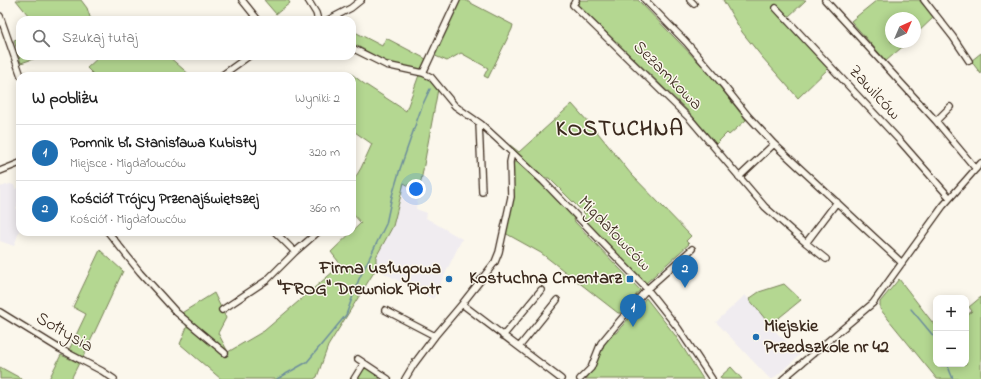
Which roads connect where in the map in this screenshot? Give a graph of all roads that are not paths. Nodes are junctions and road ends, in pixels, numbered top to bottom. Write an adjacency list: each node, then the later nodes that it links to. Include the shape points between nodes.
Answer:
1 (242, 0): 11 (street)
2 (308, 0): 12 (street)
3 (456, 0): 19 (street)
4 (576, 0): 29 (street, Sezamkowa, via 573,5 690,118)
5 (645, 0): 23 (street, Sezamkowa, via 686,42)
6 (825, 0): 21 (street)
7 (924, 0): 16 (street)
8 (357, 1): 13 (street)
9 (776, 8): 31 (street, Zawilców)
10 (0, 16): 17 (street)
11 (255, 16)
12 (317, 16)
13 (337, 16)
14 (356, 50): 19 (street, Migdałowców, via 386,65)
15 (243, 60): 18 (street)
16 (969, 61)
17 (20, 72)
18 (227, 72)
19 (423, 73): 22 (street, Migdałowców, via 431,77 458,109)
20 (950, 107): 21 (street)
21 (936, 121): 27 (street)
22 (479, 123): 24 (street, Migdałowców); 30 (street)
23 (774, 144): 29 (street); 32 (street, Sezamkowa)
24 (512, 153): 41 (street, Migdałowców, via 543,181); 44 (street, via 511,197 499,252 495,262)
25 (981, 163): 27 (street)
26 (16, 165): 28 (street)
27 (976, 169): 31 (street)
28 (0, 171)
29 (739, 177): 36 (street, Sezamkowa, via 765,207)
30 (482, 192)
31 (950, 198): 40 (street)
32 (837, 202): 36 (street); 40 (street, Sezamkowa)
33 (111, 236): 51 (street, via 176,312)
34 (279, 236): 38 (street)
35 (313, 236): 38 (street)
36 (806, 243): 39 (street, Sezamkowa)
37 (692, 249): 41 (street)
38 (294, 252): 45 (street, via 267,280)
39 (826, 259)
40 (902, 263): 61 (street, via 873,303)
41 (647, 289): 59 (street, via 601,343 591,368); 60 (street, Migdałowców, via 678,328)
42 (541, 290): 49 (street)
43 (557, 300): 50 (street)
44 (462, 304): 48 (street); 49 (street)
45 (222, 310)
46 (385, 310): 48 (street)
47 (0, 312): 54 (street, Sołtysia)
48 (435, 336): 57 (street)
49 (503, 336): 50 (street)
50 (519, 347): 58 (street)
51 (225, 353)
52 (358, 359): 53 (street)
53 (364, 364): 55 (street); 56 (street)
54 (114, 379)
55 (354, 379)
56 (388, 379)
57 (405, 379)
58 (561, 379)
59 (580, 379)
60 (712, 379)
61 (783, 379)

